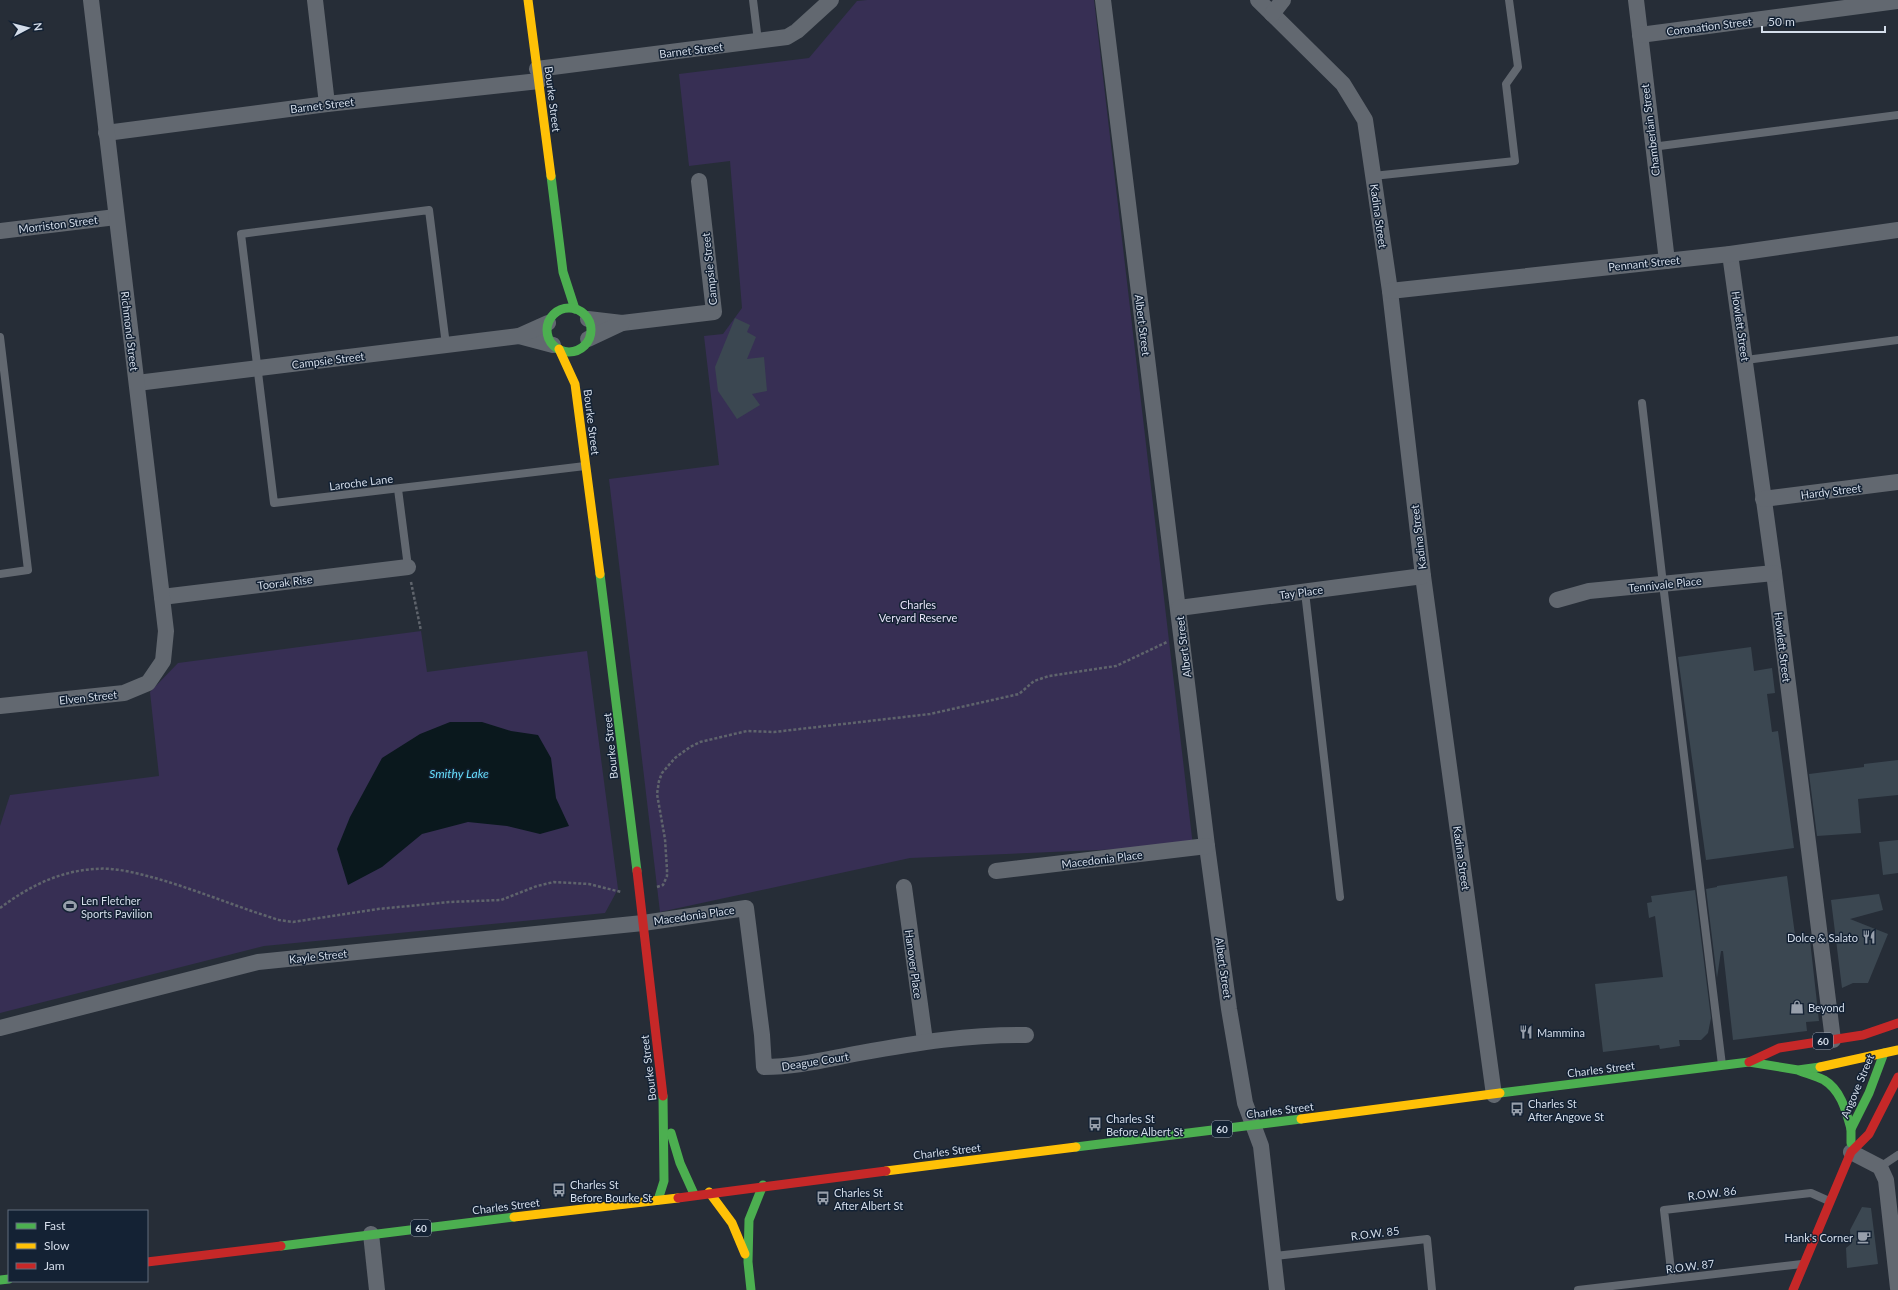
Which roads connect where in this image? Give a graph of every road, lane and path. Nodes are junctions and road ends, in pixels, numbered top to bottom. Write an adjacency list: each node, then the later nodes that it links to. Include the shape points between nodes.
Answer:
1 (91, 0): 18 (street, Richmond Street)
2 (315, 0): 16 (street)
3 (528, 0): 15 (main road, Bourke Street)
4 (753, 0): 14 (lane)
5 (831, 0): 14 (street, Barnet Street, via 787,37)
6 (1103, 0): 57 (street, Albert Street)
7 (1258, 0): 12 (street)
8 (1283, 0): 12 (street)
9 (1509, 0): 20 (lane, via 1518,67 1506,84 1515,161)
10 (1636, 0): 13 (street, Chamberlain Street)
11 (1898, 1): 13 (street, Coronation Street)
12 (1272, 14): 20 (street, Kadina Street, via 1344,84 1365,120)
13 (1640, 35): 19 (street, Chamberlain Street)
14 (758, 41): 15 (street, Barnet Street)
15 (538, 75): 16 (street, Barnet Street); 27 (main road, Bourke Street)
16 (327, 104): 18 (street, Barnet Street)
17 (1898, 115): 19 (lane)
18 (106, 133): 22 (street, Richmond Street)
19 (1652, 146): 26 (street, Chamberlain Street)
20 (1374, 176): 28 (street, Kadina Street)
21 (699, 181): 31 (street, Campsie Street, via 714,312)
22 (116, 217): 24 (street, Morriston Street); 42 (street, Richmond Street)
23 (1898, 230): 25 (street, Pennant Street)
24 (0, 231)
25 (1730, 254): 26 (street, Pennant Street); 39 (street, Howlett Street)
26 (1667, 261): 28 (street, Pennant Street)
27 (563, 272): 29 (main road, Bourke Street); 30 (main road, Bourke Street, via 560,296)
28 (1390, 291): 52 (street, Kadina Street)
29 (582, 314): 30 (main road, via 563,309); 31 (street, Campsie Street); 35 (main road, via 590,325)
30 (550, 319): 32 (street, Campsie Street); 37 (main road, via 547,334)
31 (622, 323): 35 (street, Campsie Street)
32 (519, 336): 36 (street, Campsie Street); 37 (street, Campsie Street)
33 (0, 337): 51 (lane, via 28,570)
34 (1898, 340): 39 (lane)
35 (587, 342): 37 (main road, via 572,352); 38 (main road)
36 (446, 345): 40 (street, Campsie Street); 40 (lane, via 429,210 240,234)
37 (556, 347): 43 (main road, Bourke Street)
38 (582, 357)
39 (1746, 360): 48 (street, Howlett Street)
40 (258, 368): 42 (street, Campsie Street); 47 (lane, Laroche Lane, via 274,503)
41 (578, 370): 43 (main road, Bourke Street)
42 (137, 383): 55 (street, Richmond Street)
43 (575, 384): 45 (main road, Bourke Street)
44 (1642, 403): 53 (lane)
45 (586, 466): 47 (lane, Laroche Lane); 65 (main road, Bourke Street)
46 (1898, 482): 48 (street, Hardy Street)
47 (398, 488): 49 (lane)
48 (1763, 499): 50 (street, Howlett Street)
49 (408, 567): 55 (street, Toorak Rise); 58 (path)
50 (1774, 573): 53 (street, Tennivale Place); 73 (street, Howlett Street)
51 (0, 574)
52 (1423, 576): 54 (street, Tay Place); 81 (street, Kadina Street)
53 (1662, 584): 56 (street, Tennivale Place, via 1589,592); 78 (lane)
54 (1305, 592): 57 (street, Tay Place); 66 (lane)
55 (162, 597): 60 (street, Richmond Street, via 166,631)
56 (1557, 600)
57 (1179, 608): 59 (street, Albert Street)
58 (421, 631)
59 (1182, 636): 62 (street, Albert Street); 65 (path, via 1116,666 1049,676 1034,681 1019,694 930,714 774,732 747,731 700,742 675,758 662,774 657,794 665,839 667,876 663,885 659,887)
60 (163, 661): 61 (street, Elven Street, via 148,683 124,693)
61 (0, 706)
62 (1207, 846): 63 (street, Macedonia Place); 83 (street, Albert Street, via 1232,1025 1245,1104)
63 (996, 871)
64 (904, 887): 74 (street, Hanover Place)
65 (638, 890): 67 (path, via 620,892 588,884 554,882 500,900 378,909 293,922 279,920 191,889 135,873 95,868 53,878 34,886); 69 (main road, Bourke Street)
66 (1340, 897)
67 (0, 908)
68 (746, 908): 69 (street, Macedonia Place); 74 (street, Deague Court, via 764,1067 802,1065)
69 (643, 923): 71 (street, Kayle Street, via 258,962); 82 (main road, Bourke Street)
70 (1898, 1023): 73 (main road, Charles Street / 60, via 1863,1035)
71 (0, 1028)
72 (1026, 1035): 74 (street, Deague Court, via 988,1035)
73 (1833, 1040): 77 (main road, Charles Street / 60, via 1779,1048)
74 (925, 1041)
75 (1898, 1050): 76 (main road, Charles Street / 60)
76 (1884, 1053): 79 (main road, Charles Street / 60, via 1832,1066); 84 (main road, Angove Street, via 1869,1093)
77 (1749, 1062): 78 (main road, Charles Street / 60); 79 (main road, Charles Street / 60)
78 (1722, 1066): 81 (main road, Charles Street / 60)
79 (1798, 1070): 84 (main road, via 1826,1082 1835,1090)
80 (1898, 1077): 85 (main road, Angove Street, via 1869,1134)
81 (1494, 1095): 83 (main road, Charles Street / 60)
82 (664, 1106): 90 (main road, Bourke Street, via 674,1148); 91 (main road, Bourke Street, via 664,1181)
83 (1253, 1126): 88 (main road, Charles Street / 60); 95 (street, Albert Street, via 1261,1146)
84 (1851, 1129): 85 (main road, Angove Street)
85 (1851, 1152): 87 (street); 92 (main road, Angove Street)
86 (1898, 1155): 87 (lane)
87 (1880, 1168): 94 (street, via 1886,1180)
88 (763, 1185): 89 (main road, Charles Street / 60); 97 (main road, via 749,1220)
89 (709, 1192): 90 (main road, Charles Street / 60); 97 (main road, via 732,1223)
90 (694, 1194): 91 (main road, Charles Street / 60)
91 (658, 1200): 93 (main road, Charles Street / 60)
92 (1830, 1201): 98 (main road, Angove Street); 99 (lane, R.O.W. 86, via 1811,1193 1664,1210)
93 (371, 1234): 96 (main road, Charles Street / 60); 101 (street)
94 (1896, 1252): 100 (street)
95 (1275, 1256): 103 (street, Albert Street); 104 (lane, R.O.W. 85, via 1427,1239)
96 (148, 1262)
97 (748, 1262): 102 (main road)
98 (1804, 1263): 99 (lane, R.O.W. 87); 106 (main road, Angove Street)
99 (1672, 1279): 105 (lane, R.O.W. 87)
100 (1898, 1288)
101 (377, 1290)
102 (751, 1290)
103 (1277, 1290)
104 (1432, 1290)
105 (1583, 1290)
106 (1793, 1290)

